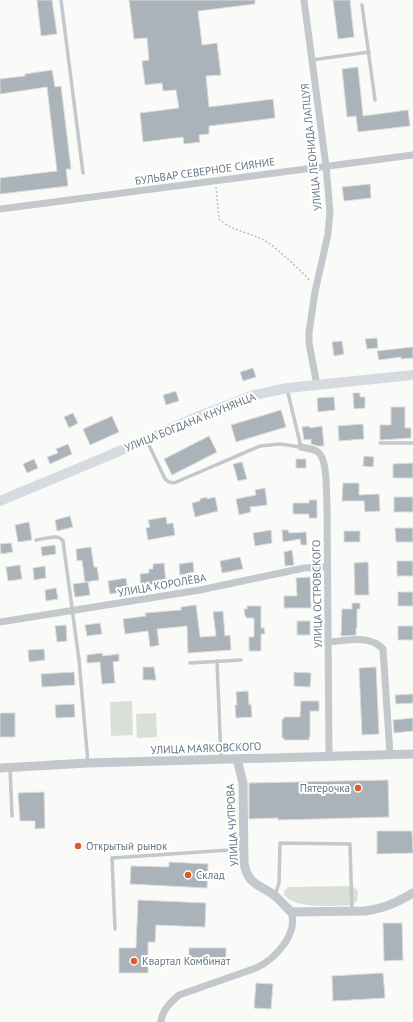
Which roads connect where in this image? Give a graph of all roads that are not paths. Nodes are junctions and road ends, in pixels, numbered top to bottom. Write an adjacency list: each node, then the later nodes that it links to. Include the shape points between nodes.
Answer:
1 (61, 0): 9 (lane)
2 (304, 0): 5 (street, УЛИЦА ЛЕОНИДА ЛАПЦУЯ)
3 (362, 5): 4 (lane)
4 (369, 52): 5 (lane); 6 (lane)
5 (312, 60): 8 (street, УЛИЦА ЛЕОНИДА ЛАПЦУЯ)
6 (375, 100)
7 (413, 155): 8 (street, БУЛЬВАР СЕВЕРНОЕ СИЯНИЕ)
8 (326, 166): 10 (street, БУЛЬВАР СЕВЕРНОЕ СИЯНИЕ); 12 (street, УЛИЦА ЛЕОНИДА ЛАПЦУЯ, via 330,212 328,234 309,332)
9 (83, 173)
10 (0, 209)
11 (413, 375): 12 (main road, УЛИЦА БОГДАНА КНУНЯНЦА)
12 (317, 385): 13 (main road, УЛИЦА БОГДАНА КНУНЯНЦА)
13 (287, 388): 14 (main road, УЛИЦА БОГДАНА КНУНЯНЦА, via 241,399); 17 (lane)
14 (146, 440): 17 (lane, via 169,482 260,446 280,444); 18 (main road, УЛИЦА БОГДАНА КНУНЯНЦА)
15 (380, 443): 16 (lane)
16 (413, 443)
17 (300, 447): 20 (street, УЛИЦА ОСТРОВСКОГО, via 318,452 325,470)
18 (0, 501)
19 (36, 540): 21 (lane, via 58,536 63,541)
20 (327, 566): 21 (street, УЛИЦА КОРОЛЁВА); 23 (street, УЛИЦА ОСТРОВСКОГО)
21 (73, 610): 22 (street, УЛИЦА КОРОЛЁВА); 32 (lane)
22 (0, 622)
23 (328, 642): 27 (street, via 366,640 379,644 383,649); 29 (street, УЛИЦА ОСТРОВСКОГО)
24 (241, 660): 25 (lane)
25 (217, 661): 26 (lane); 31 (lane)
26 (190, 663)
27 (390, 754): 28 (street, УЛИЦА МАЯКОВСКОГО); 29 (street, УЛИЦА МАЯКОВСКОГО)
28 (413, 754)
29 (329, 756): 30 (street, УЛИЦА МАЯКОВСКОГО)
30 (237, 759): 31 (street, УЛИЦА МАЯКОВСКОГО); 36 (street, УЛИЦА ЧУПРОВА, via 243,783)
31 (221, 760): 32 (street, УЛИЦА МАЯКОВСКОГО)
32 (88, 763): 33 (street, УЛИЦА МАЯКОВСКОГО)
33 (10, 767): 34 (street, УЛИЦА МАЯКОВСКОГО); 35 (lane)
34 (0, 768)
35 (12, 816)
36 (244, 849): 38 (lane); 40 (street, УЛИЦА ЧУПРОВА, via 244,863 248,876)
37 (106, 858): 38 (lane)
38 (112, 858): 43 (lane)
39 (413, 893): 41 (street, via 387,906)
40 (274, 896): 41 (lane, via 279,883 280,843 350,844); 42 (street, УЛИЦА ЧУПРОВА)
41 (352, 911): 42 (street)
42 (291, 912): 44 (street, via 293,918 289,934 276,954 256,968 179,995 171,1001)
43 (115, 929)
44 (161, 1022)

